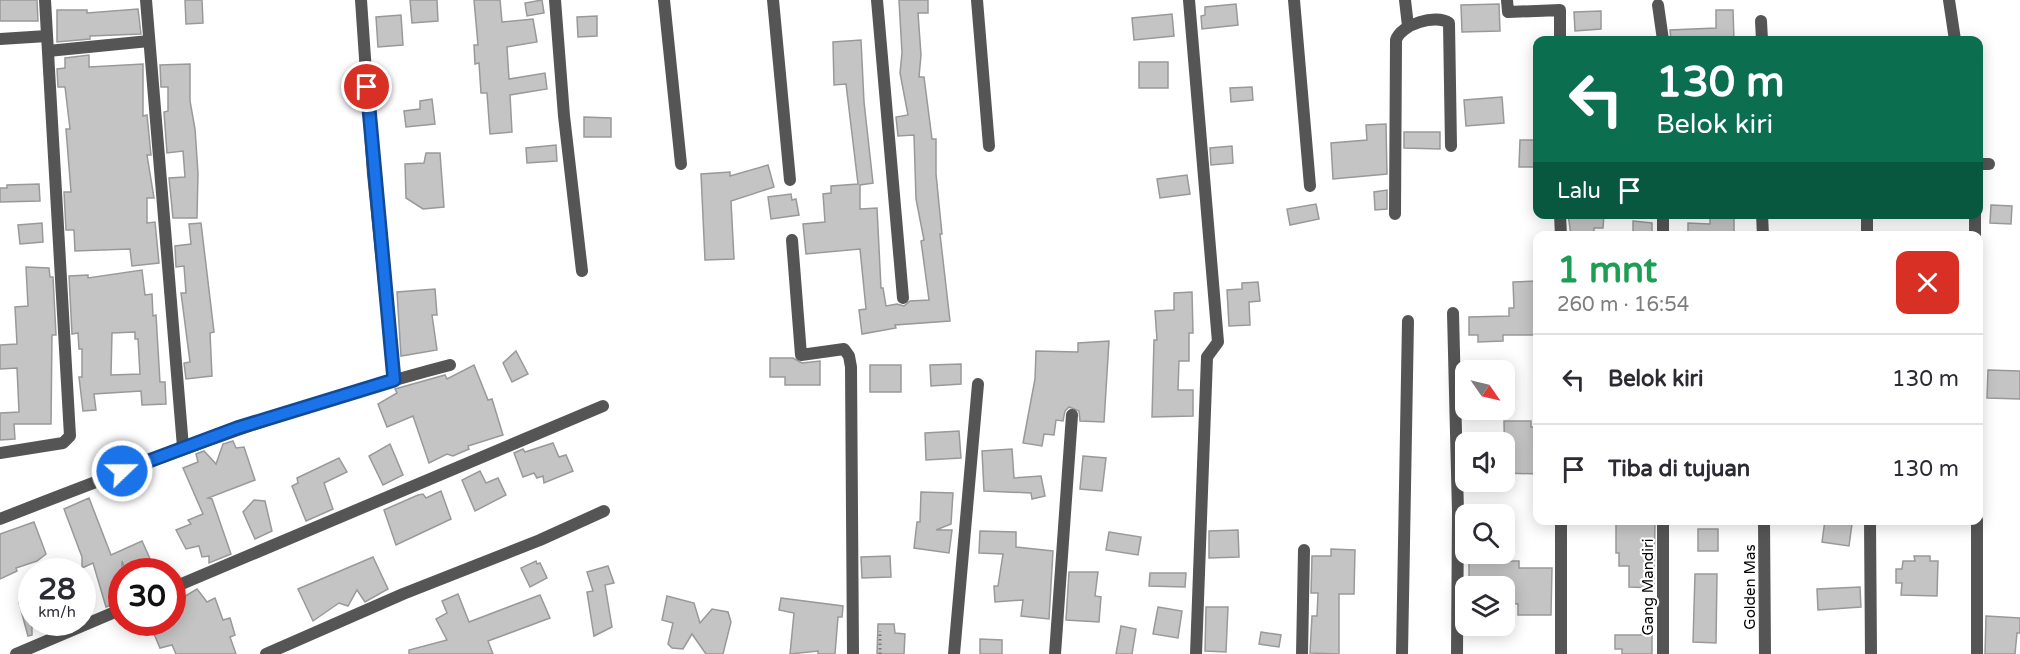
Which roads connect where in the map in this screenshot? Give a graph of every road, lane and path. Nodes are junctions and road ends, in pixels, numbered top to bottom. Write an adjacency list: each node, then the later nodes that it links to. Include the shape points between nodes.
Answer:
1 (45, 0): 17 (street)
2 (146, 0): 23 (street)
3 (361, 0): 37 (street, via 374,185)
4 (555, 0): 32 (street)
5 (664, 0): 27 (street)
6 (772, 0): 28 (street)
7 (877, 0): 33 (street)
8 (977, 0): 25 (street)
9 (1189, 0): 60 (street, via 1218,342 1207,357)
10 (1294, 0): 29 (street)
11 (1405, 0): 16 (street)
12 (1507, 0): 18 (street, via 1508,12 1560,10)
13 (1949, 0): 21 (street)
14 (1658, 5): 19 (street)
15 (1761, 21): 20 (street)
16 (1407, 26): 26 (street, via 1442,20 1449,23); 30 (street, via 1396,40)
17 (47, 36): 22 (street); 24 (street)
18 (1560, 36)
19 (1662, 36)
20 (1761, 36)
21 (1955, 36)
22 (0, 39)
23 (149, 41): 24 (street); 41 (street)
24 (48, 51): 42 (street, via 70,436 63,444)
25 (989, 146)
26 (1451, 146)
27 (681, 164)
28 (790, 180)
29 (1310, 186)
30 (1395, 214)
31 (792, 240): 56 (street, via 801,355 844,349 851,367)
32 (582, 271)
33 (903, 297)
34 (1453, 313): 63 (street)
35 (1407, 321): 62 (street)
36 (450, 365): 37 (street)
37 (394, 380): 41 (street)
38 (978, 384): 58 (street)
39 (603, 406): 51 (street)
40 (1072, 415): 59 (street)
41 (183, 447): 44 (street)
42 (0, 453)
43 (604, 511): 55 (street)
44 (0, 519)
45 (1561, 525): 64 (street)
46 (1663, 525): 65 (street, Gang Mandiri)
47 (1764, 525): 66 (street, Golden Mas)
48 (1870, 525): 67 (street)
49 (1977, 525): 68 (street)
50 (1304, 550): 61 (street)
51 (186, 582)
52 (108, 615): 54 (street)
53 (880, 631): 57 (path)
54 (16, 654)
55 (266, 654)
56 (852, 654)
57 (880, 654)
58 (954, 654)
59 (1055, 654)
60 (1196, 654)
61 (1302, 654)
62 (1402, 654)
63 (1457, 654)
64 (1561, 654)
65 (1663, 654)
66 (1765, 654)
67 (1871, 654)
68 (1977, 654)

